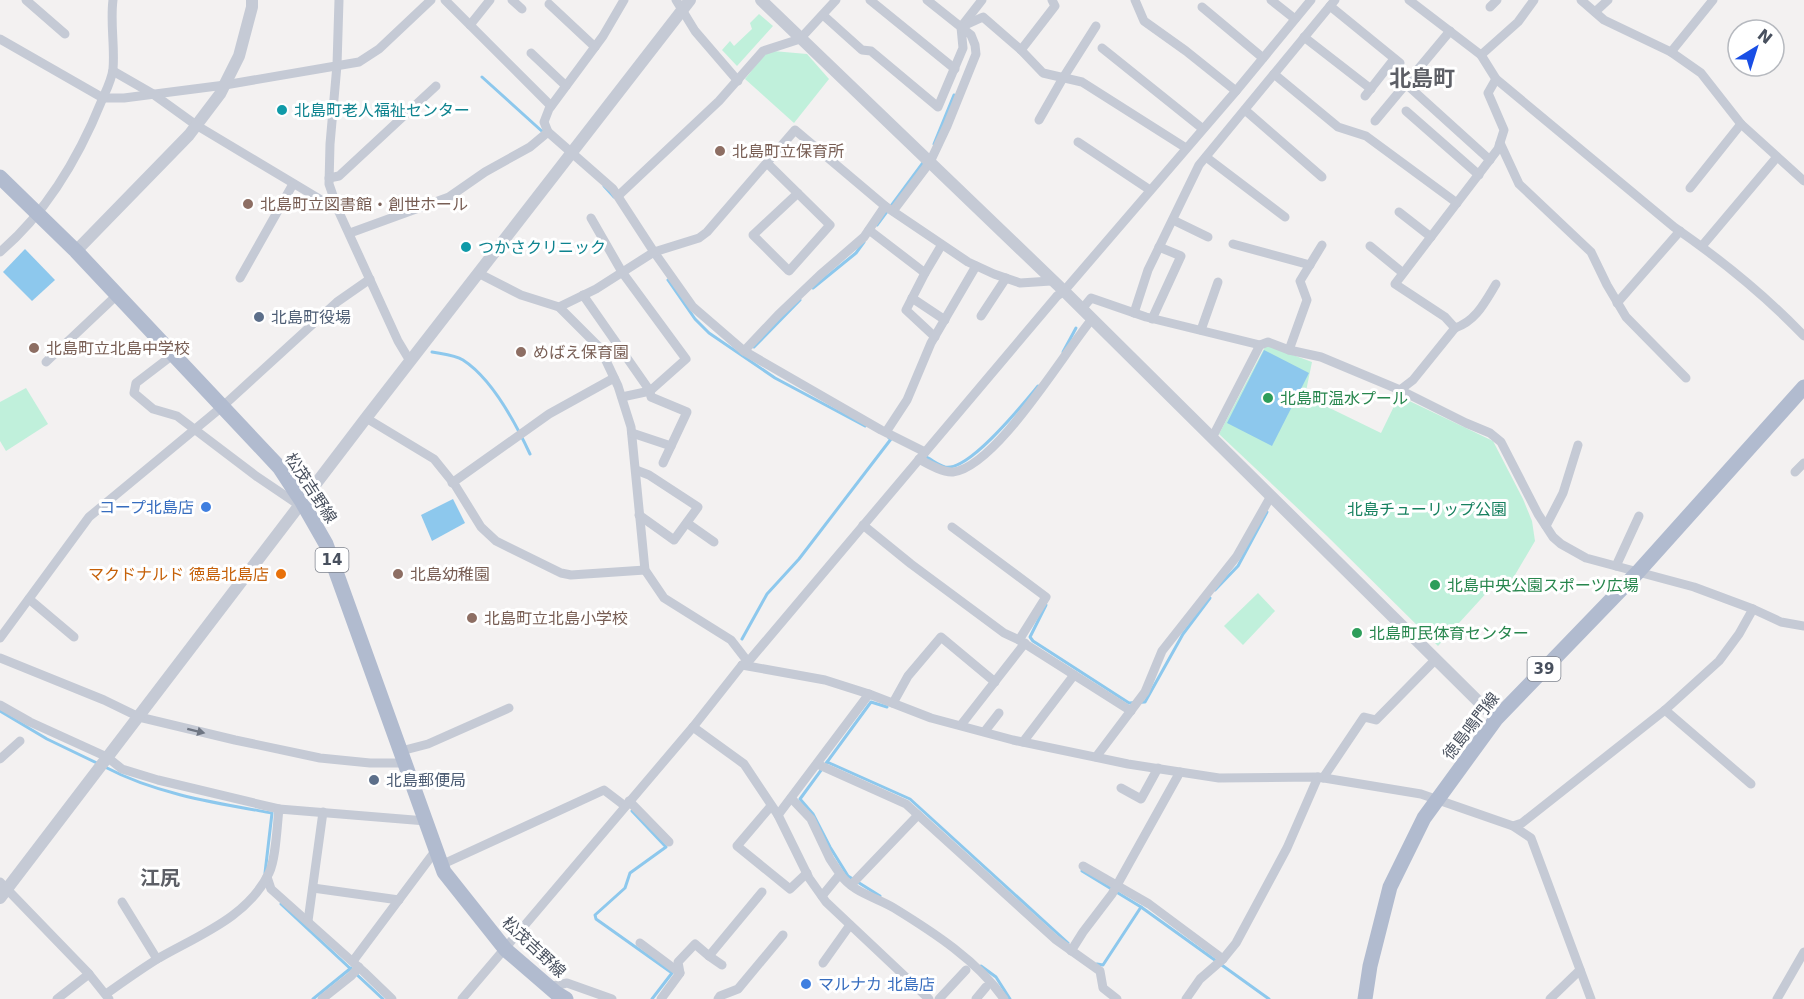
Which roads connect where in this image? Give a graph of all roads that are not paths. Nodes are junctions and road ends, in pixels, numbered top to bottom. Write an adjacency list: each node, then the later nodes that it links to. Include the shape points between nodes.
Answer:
1 (26, 0): 36 (street)
2 (113, 0): 49 (street)
3 (252, 0): 55 (street, via 239,56)
4 (339, 0): 47 (street)
5 (431, 0): 47 (street, via 370,57)
6 (445, 0): 32 (street)
7 (490, 0): 32 (street)
8 (512, 0): 28 (street)
9 (624, 0): 40 (street)
10 (761, 0): 39 (street)
11 (836, 0): 30 (street)
12 (870, 0): 48 (street)
13 (927, 0): 34 (street)
14 (982, 0): 34 (street)
15 (1052, 0): 42 (street, via 1055,6)
16 (1135, 0): 58 (street, via 1144,21)
17 (1271, 0): 31 (street)
18 (1311, 0): 31 (street)
19 (1408, 0): 35 (street)
20 (1534, 0): 45 (street, via 1518,22)
21 (1581, 0): 29 (street)
22 (1608, 0): 29 (street)
23 (1713, 0): 43 (street)
24 (683, 3): 53 (street, via 695,31); 73 (street)
25 (1332, 3): 37 (street); 37 (street, via 1397,61 1368,92)
26 (549, 4): 40 (street)
27 (1202, 7): 46 (street)
28 (522, 9)
29 (1595, 12): 43 (street)
30 (823, 15): 39 (street); 48 (street, via 938,107)
31 (1295, 19): 46 (street)
32 (470, 25): 61 (street)
33 (1096, 26): 51 (street)
34 (962, 27): 42 (street, via 984,17); 48 (street, via 963,48); 77 (street, via 971,35 976,54)
35 (1449, 31): 45 (street); 54 (street)
36 (65, 34)
37 (1304, 37): 50 (street)
38 (0, 39): 60 (street)
39 (800, 39): 53 (street, via 763,51); 77 (street)
40 (595, 47): 57 (street)
41 (1102, 48): 68 (street)
42 (1021, 50): 51 (street, via 1043,73)
43 (1671, 52): 66 (street, via 1701,73)
44 (531, 53): 57 (street)
45 (1481, 55): 52 (street)
46 (1263, 58): 58 (street)
47 (338, 65): 55 (street); 82 (street)
48 (955, 69)
49 (113, 71): 59 (street); 60 (street)
50 (1274, 74): 62 (street); 89 (street, via 1338,127 1366,136)
51 (1063, 78): 64 (street); 72 (street, via 1083,82)
52 (1496, 79): 71 (street, via 1488,93 1504,130); 97 (street)
53 (738, 81): 88 (street)
54 (1406, 84): 65 (street); 76 (street)
55 (225, 85): 59 (street); 67 (street)
56 (436, 86): 82 (street, via 339,176)
57 (566, 86): 61 (street)
58 (1236, 91): 68 (street)
59 (153, 94): 60 (street); 67 (street)
60 (103, 98): 93 (street, via 86,138)
61 (551, 106): 69 (street, via 544,122)
62 (1245, 110): 74 (street); 81 (street)
63 (1406, 111): 79 (street)
64 (1039, 120)
65 (1375, 121)
66 (1742, 124): 75 (street); 85 (street)
67 (196, 125): 84 (street); 108 (street)
68 (1203, 129): 72 (street)
69 (548, 132): 73 (street); 99 (street, via 449,197)
70 (1078, 142): 86 (street)
71 (1500, 143): 76 (street); 127 (street, via 1519,184 1592,252)
72 (1186, 148): 86 (street)
73 (570, 153): 88 (street); 114 (street)
74 (1206, 157): 94 (street); 96 (street)
75 (1777, 157): 83 (street); 106 (street)
76 (1490, 160): 79 (street)
77 (930, 162): 90 (street); 120 (street)
78 (767, 163): 87 (street); 90 (street, via 795,130); 110 (street, via 708,232)
79 (1479, 175): 89 (street)
80 (0, 177): 93 (main road, 松茂吉野線 / 14)
81 (1322, 177)
82 (329, 178): 91 (street)
83 (1804, 181)
84 (293, 184): 91 (street); 117 (street)
85 (1690, 188)
86 (1150, 190): 123 (street)
87 (798, 194): 87 (street, via 830,225 789,271 753,235)
88 (618, 196): 110 (street)
89 (1457, 203): 101 (street)
90 (889, 209): 98 (street); 104 (street)
91 (338, 210): 99 (street)
92 (1399, 212): 101 (street)
93 (37, 214): 108 (main road, 松茂吉野線 / 14); 109 (street)
94 (1285, 217)
95 (591, 218): 113 (street)
96 (1173, 220): 100 (street); 107 (street)
97 (1680, 231): 106 (street); 127 (street)
98 (872, 232): 115 (street); 141 (street)
99 (350, 233): 119 (street)
100 (1208, 237)
101 (1431, 237): 116 (street)
102 (1233, 244): 111 (street)
103 (1322, 245): 111 (street)
104 (941, 246): 112 (street); 115 (street)
105 (1370, 246): 116 (street)
106 (1702, 246): 137 (street)
107 (1159, 247): 130 (street); 133 (street, via 1181,256)
108 (76, 251): 124 (main road, 松茂吉野線 / 14)
109 (0, 252)
110 (654, 252): 113 (street); 141 (street, via 693,307)
111 (1310, 265): 140 (street, via 1300,281 1306,300)
112 (976, 266): 118 (street); 134 (street)
113 (622, 272): 125 (street); 149 (street, via 686,359)
114 (478, 273): 128 (street, via 521,295); 143 (street)
115 (925, 273): 126 (street)
116 (1403, 273): 135 (street, via 1395,284)
117 (240, 278)
118 (1006, 278): 120 (street, via 1020,283); 131 (street)
119 (370, 279): 143 (street); 151 (street, via 337,302)
120 (1051, 280): 123 (street)
121 (1218, 282): 136 (street)
122 (1496, 284): 135 (street, via 1467,324)
123 (1064, 291): 129 (street); 159 (street)
124 (117, 295): 142 (main road, 松茂吉野線 / 14); 144 (street)
125 (583, 295): 128 (street); 149 (street)
126 (912, 298): 134 (street); 138 (street, via 906,310)
127 (1617, 303): 146 (street)
128 (559, 307): 145 (street, via 600,348)
129 (1082, 309): 130 (street, via 1091,298); 132 (street)
130 (1134, 313): 133 (street)
131 (981, 316)
132 (1092, 319): 156 (street); 159 (street, via 1016,421 981,458 964,470 949,473)
133 (1152, 319): 136 (street)
134 (945, 320): 138 (street)
135 (1455, 328): 148 (street, via 1413,380)
136 (1201, 330): 139 (street)
137 (1804, 336)
138 (935, 337): 154 (street, via 907,400)
139 (1260, 345): 140 (street, via 1268,342); 156 (street)
140 (1289, 350): 148 (street, via 1321,357)
141 (744, 351): 154 (street)
142 (174, 354): 151 (main road, 松茂吉野線 / 14); 153 (street, via 136,383 134,393 153,409 177,416)
143 (410, 361): 152 (street)
144 (46, 362)
145 (614, 378): 150 (street); 164 (street, via 549,414)
146 (1686, 378)
147 (1804, 387): 176 (main road, 徳島鳴門線 / 39)
148 (1400, 390): 171 (street, via 1501,442)
149 (650, 391): 150 (street); 158 (street, via 651,397 687,412)
150 (621, 397): 155 (street)
151 (223, 406): 153 (street); 166 (main road, 松茂吉野線 / 14, via 279,467)
152 (366, 418): 164 (street, via 434,459); 166 (street)
153 (195, 430): 166 (street, via 256,477); 177 (street, via 89,517)
154 (886, 432): 159 (street)
155 (632, 433): 158 (street); 162 (street)
156 (1212, 438): 165 (street)
157 (1578, 445): 171 (street, via 1563,493)
158 (671, 446): 160 (street)
159 (922, 455): 170 (street)
160 (663, 463)
161 (1804, 463): 163 (street)
162 (636, 470): 167 (street); 169 (street, via 698,507)
163 (1795, 471)
164 (452, 483): 175 (street, via 481,527 496,541 561,573)
165 (1271, 496): 184 (street); 193 (street, via 1237,556 1161,651 1145,692)
166 (301, 504): 195 (street); 202 (main road, 松茂吉野線 / 14, via 326,544)
167 (639, 515): 169 (street, via 674,540); 175 (street)
168 (1639, 516): 174 (street)
169 (687, 523): 173 (street)
170 (863, 525): 182 (street, via 1004,633); 185 (street)
171 (1546, 526): 174 (street, via 1561,544 1586,558)
172 (952, 527): 182 (street, via 1046,597)
173 (714, 542)
174 (1616, 566): 176 (street)
175 (645, 570): 185 (street, via 664,598 731,640)
176 (1638, 572): 178 (street, via 1695,587); 196 (main road, 徳島鳴門線 / 39)
177 (29, 599): 180 (street); 181 (street)
178 (1753, 609): 179 (street, via 1781,622); 192 (street, via 1719,661)
179 (1804, 626)
180 (74, 637)
181 (0, 638)
182 (1022, 642): 186 (street); 187 (street)
183 (0, 658): 195 (street)
184 (1436, 660): 196 (street); 209 (street, via 1376,720 1364,717)
185 (745, 664): 188 (street, via 825,680); 198 (street)
186 (1074, 675): 193 (street); 201 (street)
187 (995, 682): 189 (street, via 941,637 908,676); 197 (street)
188 (869, 694): 189 (street); 206 (street)
189 (893, 703): 197 (street)
190 (0, 705): 205 (street)
191 (509, 708): 202 (street)
192 (1665, 710): 210 (street); 221 (street, via 1522,823)
193 (1131, 711): 203 (street)
194 (999, 713): 199 (street)
195 (139, 717): 202 (street, one-way to 202, via 320,758 370,763); 205 (street)
196 (1496, 719): 213 (main road, 徳島鳴門線 / 39)
197 (961, 725): 199 (street)
198 (693, 727): 214 (street); 215 (street, via 744,764)
199 (986, 731): 201 (street)
200 (20, 741): 204 (street)
201 (1023, 742): 203 (street)
202 (403, 757): 220 (main road, 松茂吉野線 / 14)
203 (1096, 757): 207 (street)
204 (0, 759)
205 (103, 763): 216 (street); 232 (street)
206 (817, 764): 212 (street); 219 (street, via 906,804)
207 (1158, 768): 208 (street); 211 (street, via 1141,799)
208 (1180, 772): 209 (street, via 1219,778); 230 (street)
209 (1321, 778): 213 (street); 246 (street, via 1271,879)
210 (1751, 784)
211 (1121, 788)
212 (791, 798): 218 (street); 227 (street, via 811,819)
213 (1438, 799): 221 (street); 271 (main road, 徳島鳴門線 / 39, via 1424,818 1390,887)
214 (627, 804): 222 (street); 224 (street, via 604,790); 241 (street)
215 (771, 806): 218 (street); 226 (street, via 737,846 790,888)
216 (279, 809): 217 (street); 228 (street)
217 (323, 812): 220 (street); 231 (street)
218 (778, 815): 226 (street)
219 (918, 815): 229 (street); 242 (street)
220 (426, 821): 223 (main road, 松茂吉野線 / 14)
221 (1513, 826): 251 (street, via 1531,838)
222 (669, 842)
223 (436, 850): 224 (main road, 松茂吉野線 / 14); 235 (street)
224 (441, 865): 241 (main road, 松茂吉野線 / 14)
225 (1083, 866): 230 (street)
226 (807, 873): 234 (street)
227 (840, 874): 229 (street); 234 (street)
228 (267, 877): 237 (street, via 270,889); 245 (street, via 231,918)
229 (851, 885): 268 (street, via 939,939 987,975)
230 (1118, 885): 242 (street); 246 (street)
231 (313, 888): 235 (street); 237 (street)
232 (2, 890): 253 (street)
233 (762, 892): 244 (street)
234 (822, 896): 238 (street)
235 (399, 900): 248 (street)
236 (122, 902): 245 (street)
237 (308, 921): 248 (street)
238 (850, 925): 247 (street); 265 (street)
239 (783, 935): 264 (street, via 738,990)
240 (640, 943): 252 (street)
241 (506, 950): 254 (main road, 松茂吉野線 / 14); 260 (street)
242 (1071, 951): 269 (street, via 1100,971 1103,988)
243 (1804, 952): 274 (street)
244 (709, 956): 249 (street); 252 (street, via 695,944 678,962)
245 (157, 959): 256 (street)
246 (1223, 959): 270 (street, via 1200,979)
247 (823, 963)
248 (356, 964): 258 (street, via 351,976); 259 (street)
249 (722, 965)
250 (966, 970): 266 (street)
251 (1580, 970): 272 (street); 273 (street)
252 (680, 973): 263 (street)
253 (89, 974): 256 (street); 257 (street)
254 (549, 987): 261 (main road, 松茂吉野線 / 14); 262 (street, via 567,983)
255 (986, 987): 267 (street)
256 (108, 997)
257 (57, 999)
258 (322, 999)
259 (392, 999)
260 (462, 999)
261 (566, 999)
262 (612, 999)
263 (661, 999)
264 (718, 999)
265 (929, 999)
266 (939, 999)
267 (976, 999)
268 (1004, 999)
269 (1117, 999)
270 (1186, 999)
271 (1365, 999)
272 (1550, 999)
273 (1591, 999)
274 (1776, 999)

